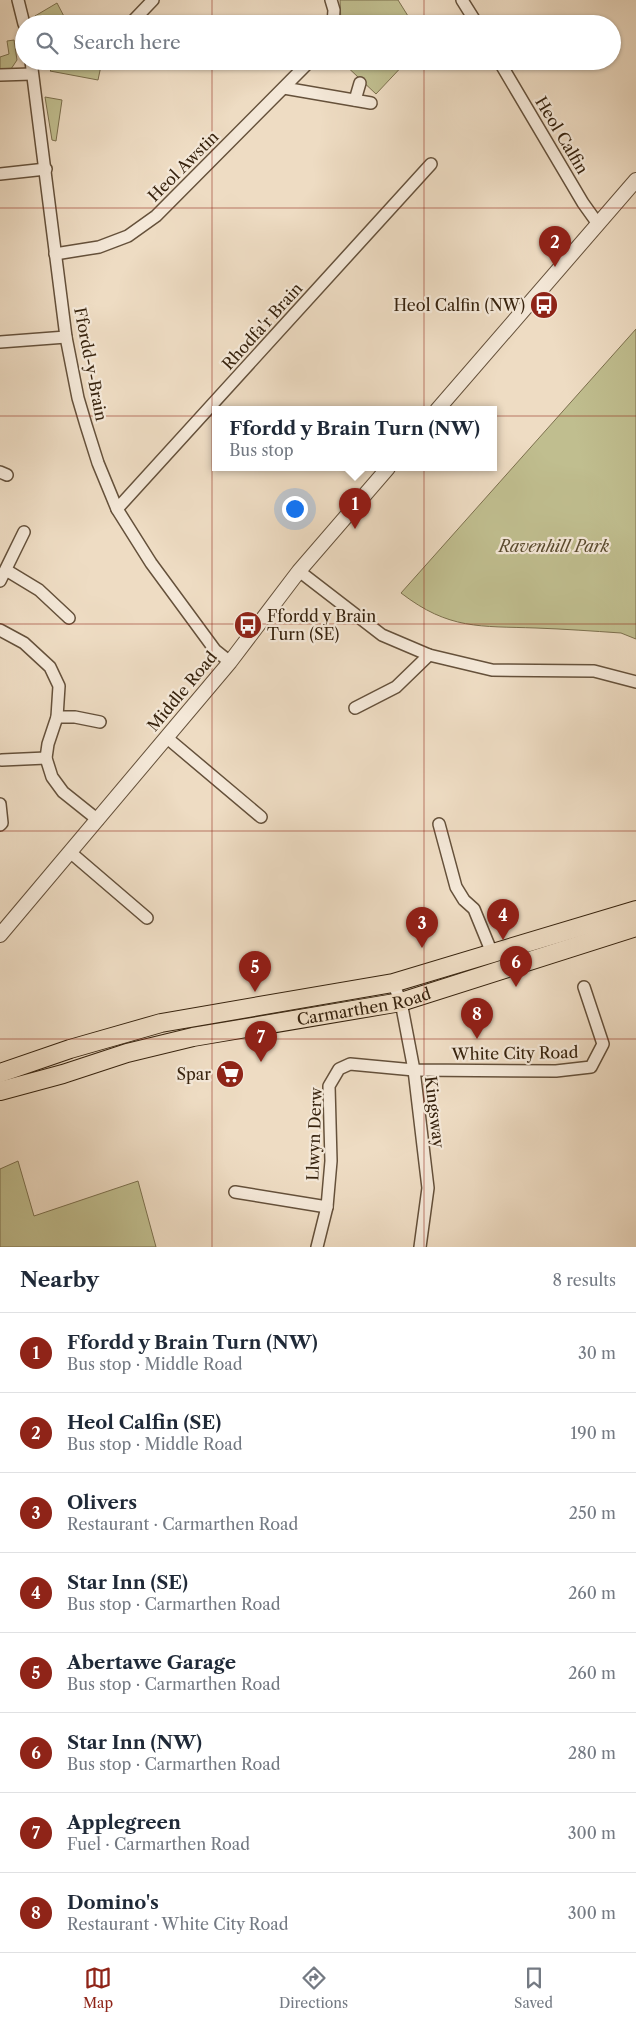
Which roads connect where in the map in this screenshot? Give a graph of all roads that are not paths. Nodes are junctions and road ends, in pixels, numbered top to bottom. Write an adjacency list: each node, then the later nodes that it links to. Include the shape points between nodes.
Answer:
1 (18, 0): 5 (street)
2 (153, 0): 6 (street)
3 (331, 0): 7 (street)
4 (462, 0): 8 (street)
5 (22, 15)
6 (139, 15)
7 (334, 15)
8 (471, 15)
9 (31, 70): 12 (street, Ffordd-y-Brain)
10 (301, 70): 15 (street, Heol Awstin)
11 (504, 70): 22 (street, Heol Calfin)
12 (32, 74): 13 (street); 19 (street, Ffordd-y-Brain)
13 (0, 75)
14 (360, 83): 16 (street)
15 (284, 88): 16 (street); 23 (street, Heol Awstin, via 156,216 128,236 99,247)
16 (355, 100): 17 (street)
17 (371, 103)
18 (431, 164): 28 (street, Rhodfa'r Brain)
19 (46, 169): 20 (street); 23 (street, Ffordd-y-Brain)
20 (0, 174)
21 (636, 180): 22 (street)
22 (598, 224): 26 (street)
23 (55, 254): 24 (street, Ffordd-y-Brain)
24 (66, 337): 25 (street); 28 (street, Ffordd-y-Brain, via 86,425)
25 (0, 342)
26 (440, 406)
27 (385, 471): 31 (street, Middle Road)
28 (117, 508): 36 (street, Ffordd-y-Brain, via 151,563 215,650)
29 (24, 532): 30 (street)
30 (6, 570): 32 (street); 33 (street, via 39,590)
31 (299, 572): 35 (street, via 382,635); 36 (street, Middle Road)
32 (0, 581)
33 (69, 618)
34 (0, 630): 39 (street, via 24,643 50,667 59,686)
35 (429, 655): 37 (street, via 492,670 594,671); 38 (street, via 396,687)
36 (230, 662): 41 (street, Middle Road)
37 (636, 682)
38 (355, 708)
39 (57, 717): 40 (street); 42 (street)
40 (100, 722)
41 (166, 737): 45 (street); 46 (street, Middle Road)
42 (46, 758): 43 (street); 46 (street, via 52,777 63,792)
43 (1, 762)
44 (0, 804): 48 (street)
45 (261, 817)
46 (98, 820): 49 (street, Middle Road)
47 (439, 824): 54 (street, via 456,887 474,910)
48 (0, 825)
49 (70, 852): 51 (street); 53 (street, Middle Road)
50 (636, 910): 54 (main road, Carmarthen Road)
51 (147, 918)
52 (636, 927): 57 (main road, Carmarthen Road)
53 (0, 935)
54 (492, 953): 55 (main road, Carmarthen Road)
55 (393, 983): 57 (street, Kingsway); 59 (main road, Carmarthen Road, via 161,1023)
56 (584, 988): 58 (street, White City Road, via 603,1044 591,1066 556,1071)
57 (401, 1002): 58 (street, Kingsway); 60 (main road, Carmarthen Road, via 193,1037)
58 (414, 1070): 62 (street, Llwyn Derw, via 350,1064 335,1075 329,1086 331,1161); 64 (street, Kingsway, via 428,1188)
59 (0, 1073)
60 (0, 1091)
61 (235, 1192): 62 (street)
62 (327, 1208): 63 (street, Llwyn Derw)
63 (317, 1247)
64 (420, 1247)

